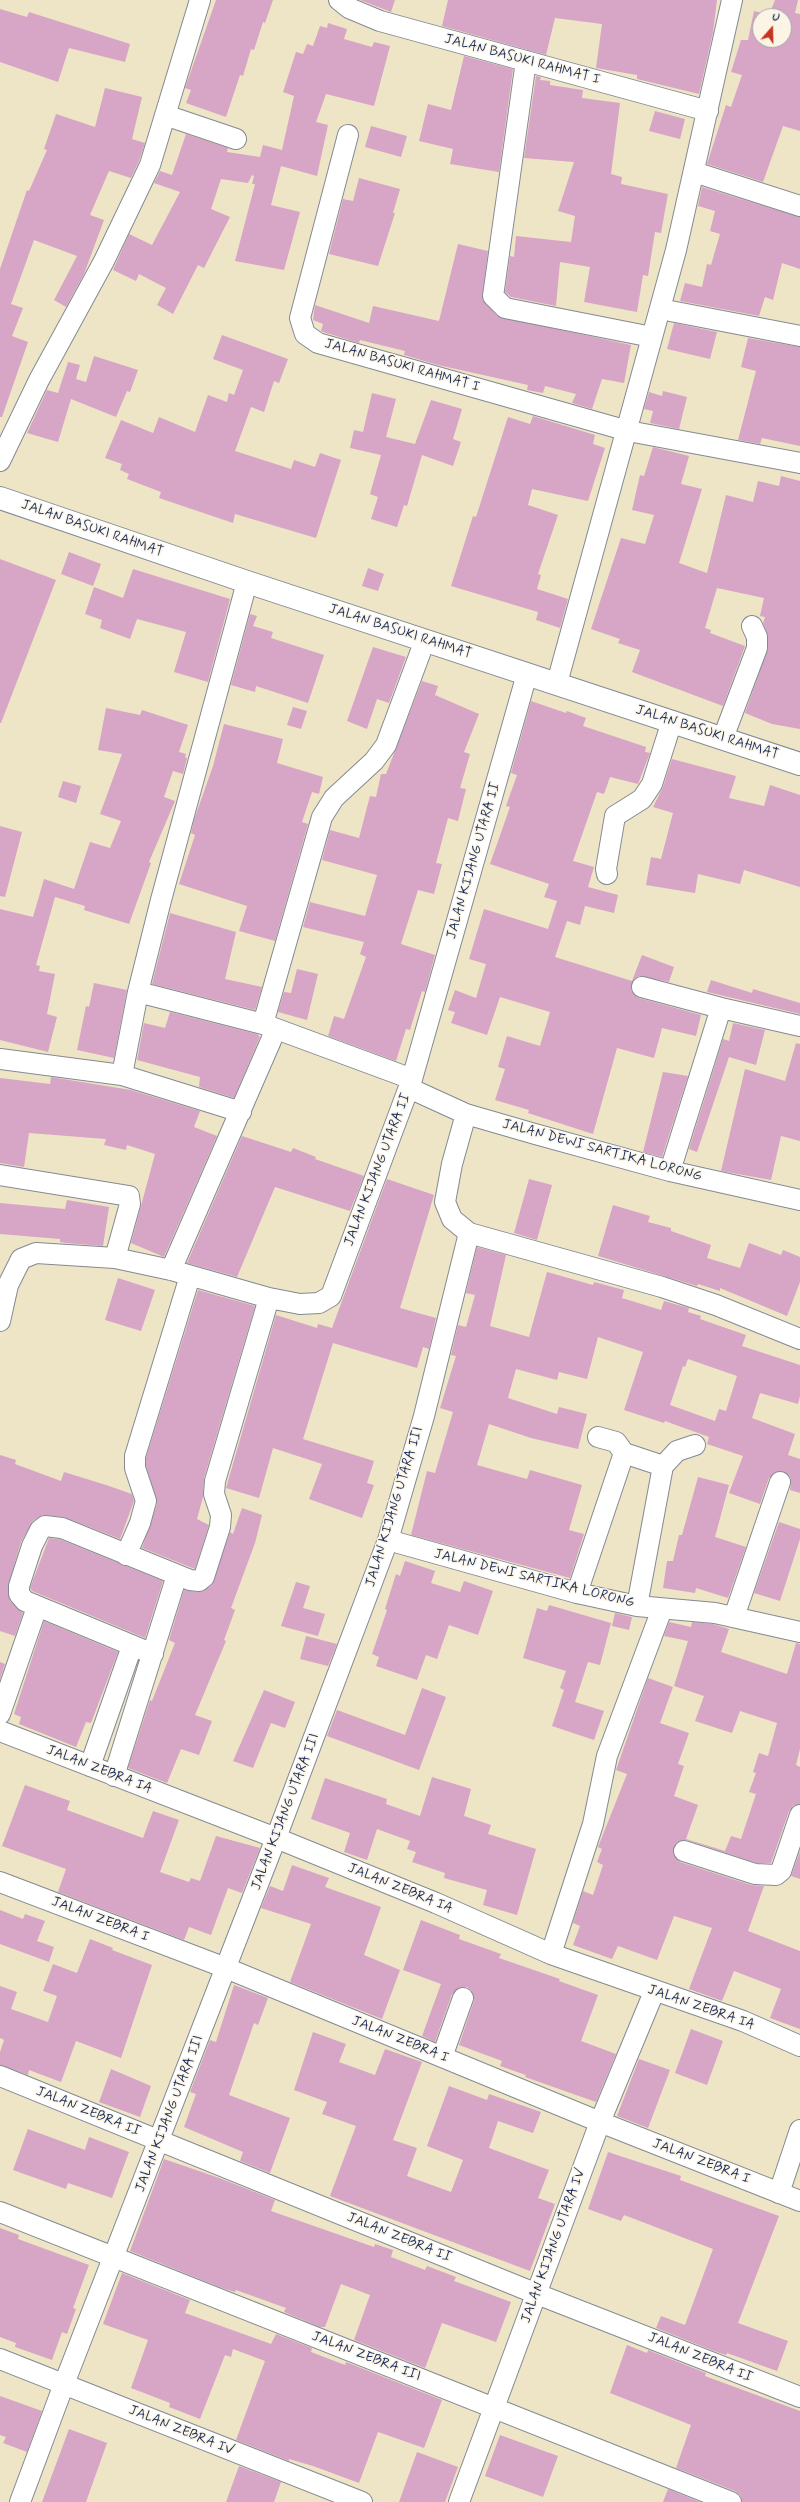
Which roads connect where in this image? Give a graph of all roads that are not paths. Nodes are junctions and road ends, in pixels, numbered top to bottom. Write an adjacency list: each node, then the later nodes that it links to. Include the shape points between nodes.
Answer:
1 (200, 0): 6 (street)
2 (339, 0): 4 (street, JALAN BASUKI RAHMAT I, via 349,8 380,21)
3 (732, 0): 5 (street)
4 (526, 61): 5 (street, JALAN BASUKI RAHMAT I); 13 (street, via 493,296 505,308)
5 (708, 111): 9 (street)
6 (165, 115): 8 (street); 15 (street, via 150,165 132,205)
7 (348, 135): 14 (street, JALAN BASUKI RAHMAT I, via 300,318 305,334 318,343)
8 (236, 139)
9 (694, 172): 10 (street); 11 (street)
10 (800, 206)
11 (660, 309): 12 (street); 13 (street)
12 (800, 336)
13 (652, 337): 14 (street)
14 (628, 431): 16 (street, JALAN BASUKI RAHMAT I); 22 (street)
15 (0, 460)
16 (800, 464)
17 (0, 498): 18 (highway, JALAN BASUKI RAHMAT)
18 (246, 582): 20 (highway, JALAN BASUKI RAHMAT); 28 (street)
19 (752, 626): 24 (street, via 757,637 757,648)
20 (425, 640): 21 (highway, JALAN BASUKI RAHMAT); 31 (street, via 386,745 374,761 334,798 322,817)
21 (527, 674): 22 (highway, JALAN BASUKI RAHMAT); 34 (street, JALAN KIJANG UTARA II)
22 (558, 683): 23 (highway, JALAN BASUKI RAHMAT)
23 (672, 720): 24 (highway, JALAN BASUKI RAHMAT); 26 (street, via 652,784 642,799 615,816)
24 (723, 738): 25 (highway, JALAN BASUKI RAHMAT)
25 (800, 764)
26 (607, 874)
27 (642, 987): 29 (street)
28 (138, 992): 31 (street, JALAN DEWI SARTIKA LORONG); 33 (street)
29 (721, 1008): 30 (street); 37 (street)
30 (800, 1026)
31 (270, 1027): 34 (street, JALAN DEWI SARTIKA LORONG); 35 (street)
32 (0, 1059): 33 (street)
33 (122, 1075): 35 (street)
34 (410, 1084): 36 (street, JALAN DEWI SARTIKA LORONG); 44 (street, JALAN KIJANG UTARA II, via 330,1296 312,1304)
35 (241, 1112): 42 (street, via 206,1186)
36 (466, 1114): 37 (street, JALAN DEWI SARTIKA LORONG); 40 (street, via 452,1164 445,1202 452,1219)
37 (670, 1170): 39 (street, JALAN DEWI SARTIKA LORONG)
38 (0, 1175): 41 (street, via 129,1196 130,1204)
39 (800, 1200)
40 (469, 1233): 46 (street, via 716,1304); 52 (street, JALAN KIJANG UTARA III, via 424,1416)
41 (115, 1258): 42 (street, JALAN KIJANG UTARA II); 45 (street, JALAN KIJANG UTARA II, via 42,1253 21,1259 8,1285)
42 (171, 1270): 43 (street, JALAN KIJANG UTARA II)
43 (190, 1276): 44 (street, JALAN KIJANG UTARA II); 53 (street, via 135,1456 135,1468 146,1501 140,1523)
44 (269, 1298): 54 (street, via 215,1481 214,1494 221,1515 220,1527 204,1577 195,1580)
45 (0, 1320)
46 (800, 1339)
47 (598, 1437): 49 (street, via 616,1442)
48 (695, 1445): 50 (street, via 677,1451)
49 (624, 1453): 50 (street); 55 (street)
50 (663, 1466): 56 (street)
51 (780, 1482): 59 (street)
52 (388, 1540): 55 (street, JALAN DEWI SARTIKA LORONG); 68 (street, JALAN KIJANG UTARA III)
53 (126, 1555): 54 (street); 57 (street, via 62,1528 45,1526 40,1530 32,1546 19,1586 19,1594 25,1601)
54 (177, 1575): 62 (street)
55 (577, 1593): 56 (street, JALAN DEWI SARTIKA LORONG)
56 (637, 1606): 58 (street, JALAN DEWI SARTIKA LORONG)
57 (37, 1607): 61 (street); 63 (street)
58 (662, 1609): 59 (street, JALAN DEWI SARTIKA LORONG); 71 (street, via 608,1756 593,1824)
59 (734, 1617): 60 (street, JALAN DEWI SARTIKA LORONG)
60 (800, 1632)
61 (132, 1646): 62 (street); 65 (street)
62 (153, 1654): 66 (street)
63 (0, 1714)
64 (0, 1731): 65 (street, JALAN ZEBRA IA)
65 (90, 1766): 66 (street, JALAN ZEBRA IA)
66 (114, 1776): 68 (street, JALAN ZEBRA IA)
67 (800, 1815): 69 (street, via 781,1871 776,1875 755,1874)
68 (276, 1838): 71 (street, JALAN ZEBRA IA); 72 (street, JALAN KIJANG UTARA III)
69 (684, 1851)
70 (0, 1882): 72 (street, JALAN ZEBRA I)
71 (551, 1954): 73 (street, JALAN ZEBRA IA)
72 (226, 1968): 76 (street, JALAN ZEBRA I); 80 (street, JALAN KIJANG UTARA III)
73 (654, 1992): 75 (street, JALAN ZEBRA IA, via 743,2021); 78 (street, JALAN KIJANG UTARA IV)
74 (463, 1998): 76 (street)
75 (800, 2046)
76 (442, 2057): 78 (street, JALAN ZEBRA I)
77 (0, 2076): 80 (street, JALAN ZEBRA II)
78 (600, 2122): 81 (street, JALAN ZEBRA I); 85 (street, JALAN KIJANG UTARA IV)
79 (800, 2130): 81 (street)
80 (160, 2141): 84 (street, JALAN KIJANG UTARA III); 85 (street, JALAN ZEBRA II)
81 (779, 2193): 82 (street, JALAN ZEBRA I)
82 (800, 2201)
83 (0, 2212): 84 (street, JALAN ZEBRA III)
84 (114, 2258): 87 (street, JALAN KIJANG UTARA III); 89 (street, JALAN ZEBRA III)
85 (536, 2294): 88 (street, JALAN ZEBRA II); 89 (street, JALAN KIJANG UTARA IV)
86 (0, 2359): 87 (street, JALAN ZEBRA IV)
87 (64, 2384): 90 (street, JALAN KIJANG UTARA III); 91 (street, JALAN ZEBRA IV)
88 (800, 2397)
89 (495, 2408): 92 (street, JALAN KIJANG UTARA IV); 93 (street, JALAN ZEBRA III)
90 (20, 2502)
91 (362, 2502)
92 (459, 2502)
93 (731, 2502)

